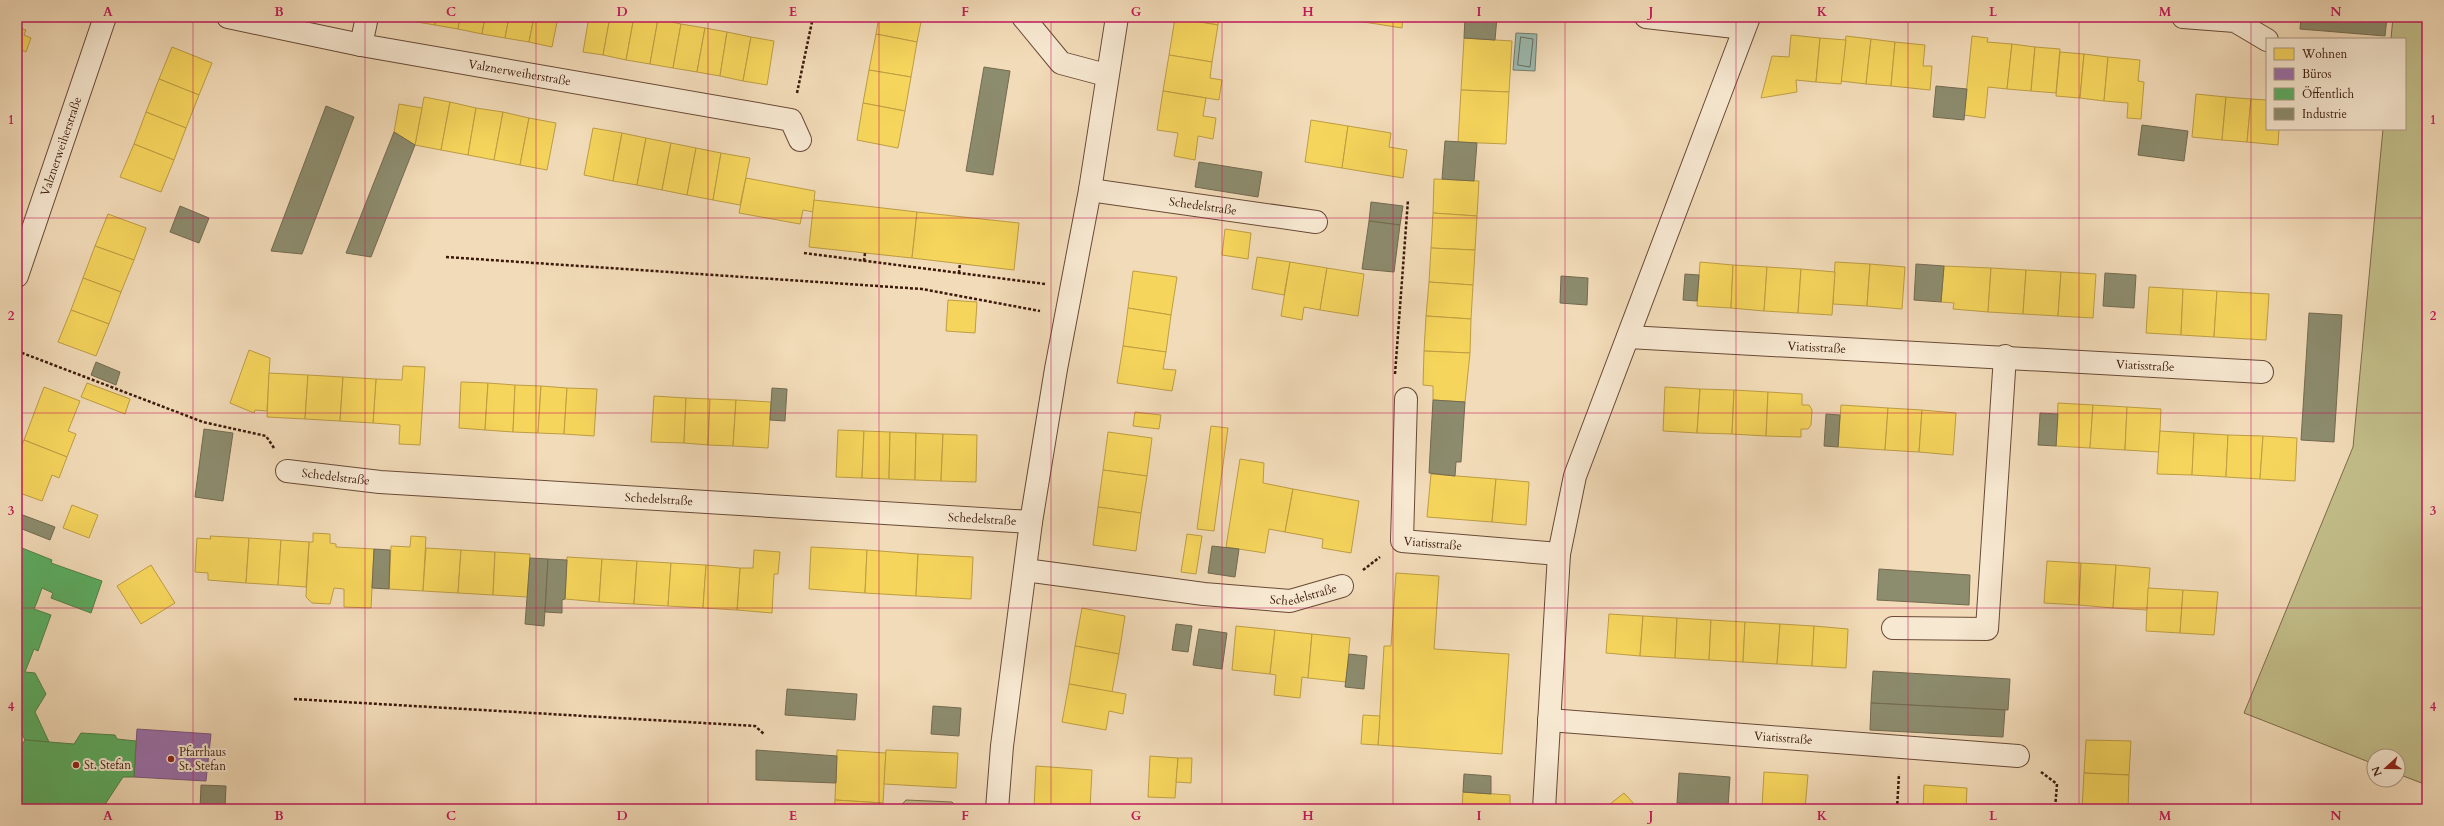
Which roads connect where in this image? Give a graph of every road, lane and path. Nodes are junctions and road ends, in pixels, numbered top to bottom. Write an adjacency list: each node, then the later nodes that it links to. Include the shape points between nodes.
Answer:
1 (105, 17): 24 (street, Valznerweiherstraße)
2 (228, 17): 11 (street, Valznerweiherstraße)
3 (367, 17): 11 (street)
4 (813, 17): 13 (path)
5 (1023, 17): 12 (street, via 1061,63)
6 (1117, 17): 12 (street, Schedelstraße)
7 (1646, 17): 9 (street)
8 (2183, 17): 10 (street, via 2235,20)
9 (1747, 23): 27 (street)
10 (2266, 39)
11 (361, 45): 13 (street, Valznerweiherstraße)
12 (1106, 75): 15 (street, Schedelstraße)
13 (791, 120): 14 (street)
14 (800, 140)
15 (1090, 190): 17 (street, Schedelstraße); 25 (street, Schedelstraße)
16 (1408, 200): 31 (path, via 1395,382)
17 (1316, 222)
18 (804, 253): 21 (path)
19 (865, 253): 21 (path)
20 (446, 257): 26 (path, via 922,290)
21 (864, 261): 23 (path)
22 (960, 263): 23 (path)
23 (959, 273): 25 (path)
24 (17, 276)
25 (1071, 288): 26 (street, Schedelstraße)
26 (1066, 315): 33 (street, Schedelstraße)
27 (1628, 337): 29 (street, Viatisstraße); 35 (street, via 1575,476)
28 (17, 351): 32 (path, via 203,422 266,436)
29 (2005, 356): 30 (street, Viatisstraße); 38 (street, via 1987,630)
30 (2262, 372)
31 (1406, 399): 34 (street, Viatisstraße)
32 (287, 471): 33 (street, Schedelstraße, via 380,482)
33 (1032, 522): 36 (street, Schedelstraße)
34 (1402, 541): 35 (street, Viatisstraße); 37 (path)
35 (1559, 554): 40 (street)
36 (1025, 570): 37 (street, Schedelstraße, via 1204,594 1290,601); 44 (street, Schedelstraße, via 1002,746)
37 (1342, 586)
38 (1893, 628)
39 (294, 700): 41 (path, via 755,726)
40 (1549, 720): 42 (street, Viatisstraße); 45 (street)
41 (764, 734)
42 (1900, 747): 43 (street, Viatisstraße); 46 (path)
43 (2018, 756): 47 (path, via 2057,784)
44 (997, 809)
45 (1544, 809)
46 (1897, 809)
47 (2055, 809)

